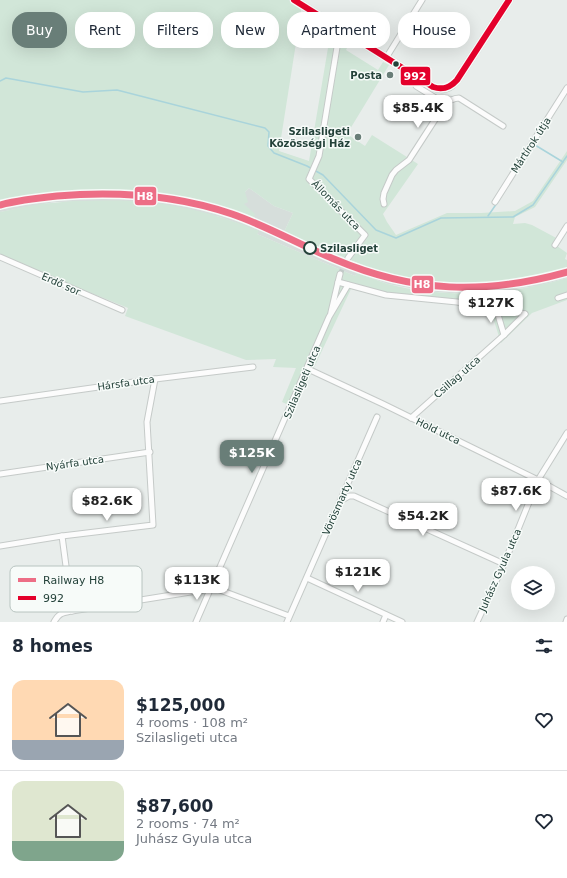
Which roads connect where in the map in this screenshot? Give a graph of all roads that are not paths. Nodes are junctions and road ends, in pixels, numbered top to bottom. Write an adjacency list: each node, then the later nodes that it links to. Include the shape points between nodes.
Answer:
1 (294, 0): 4 (street)
2 (422, 0): 7 (street)
3 (509, 0): 8 (street, via 451,87 433,87)
4 (313, 12)
5 (337, 48): 17 (street, Állomás utca, via 318,156 310,179 365,235)
6 (370, 48): 7 (street)
7 (386, 58): 8 (street)
8 (417, 78): 10 (street, via 416,86)
9 (567, 88): 12 (street, Mártírok útja)
10 (438, 100): 11 (street, via 446,103 455,98 462,99); 13 (street, via 438,115 409,160 396,170 388,181)
11 (503, 126)
12 (495, 202)
13 (384, 204)
14 (567, 226): 15 (street)
15 (556, 245)
16 (0, 257): 24 (street, Erdő sor)
17 (348, 258)
18 (340, 274): 19 (street, Szilasligeti utca)
19 (338, 282): 20 (street); 25 (street, Szilasligeti utca)
20 (348, 285): 23 (street, via 386,295); 25 (street, Szilasligeti utca)
21 (567, 295): 22 (street)
22 (558, 298)
23 (496, 308): 26 (street); 26 (street, Csillag utca, via 525,314)
24 (122, 310)
25 (329, 317): 28 (street, Szilasligeti utca)
26 (504, 336): 32 (street, Csillag utca)
27 (253, 367): 29 (street, Hársfa utca)
28 (308, 369): 32 (street, Hold utca); 44 (street, Szilasligeti utca)
29 (155, 379): 30 (street, Hársfa utca); 34 (street, via 147,422)
30 (0, 401)
31 (377, 416): 38 (street, Vörösmarty utca)
32 (411, 418): 36 (street, Hold utca)
33 (567, 433): 36 (street, Juhász Gyula utca)
34 (150, 452): 35 (street, Nyárfa utca); 39 (street, via 153,525)
35 (0, 474)
36 (538, 480): 37 (street, Hold utca); 41 (street, Juhász Gyula utca)
37 (567, 496)
38 (340, 502): 41 (street, via 345,497 354,496); 43 (street, Vörösmarty utca)
39 (62, 536): 40 (street); 42 (street)
40 (0, 546)
41 (504, 564): 55 (street, Juhász Gyula utca)
42 (66, 566)
43 (307, 578): 47 (street); 48 (street, Vörösmarty utca)
44 (212, 587): 45 (street); 48 (street); 51 (street, Szilasligeti utca)
45 (142, 600)
46 (68, 612): 50 (street, via 57,616)
47 (386, 615): 53 (street); 54 (street)
48 (289, 616): 52 (street, Vörösmarty utca)
49 (567, 619): 56 (street)
50 (54, 622)
51 (196, 622)
52 (287, 622)
53 (383, 622)
54 (402, 622)
55 (477, 622)
56 (566, 622)

